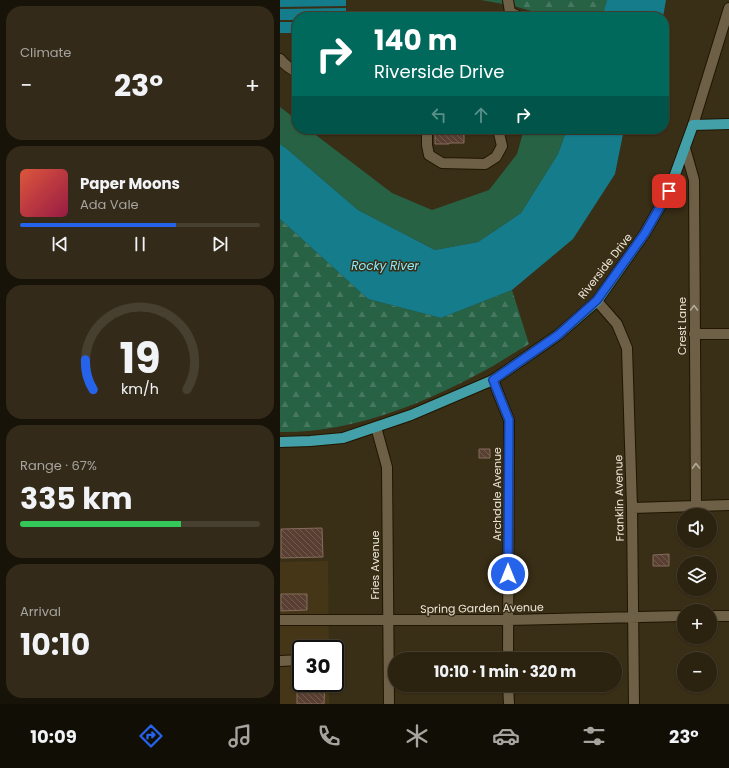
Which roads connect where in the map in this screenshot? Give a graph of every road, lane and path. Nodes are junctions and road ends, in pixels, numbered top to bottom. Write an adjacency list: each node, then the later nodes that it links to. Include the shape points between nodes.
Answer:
1 (508, 0): 3 (street)
2 (729, 8): 7 (street, Riverside Drive)
3 (510, 12)
4 (280, 59): 5 (street)
5 (292, 69)
6 (729, 124): 7 (main road)
7 (693, 125): 10 (main road, Riverside Drive)
8 (427, 134): 9 (street, via 429,155 442,163 485,164 496,157 502,146)
9 (499, 134)
10 (685, 148): 11 (main road, Riverside Drive, via 669,191 645,233); 12 (street, Crest Lane, one-way to 10, via 694,180)
11 (597, 300): 14 (main road, Riverside Drive, via 558,335); 19 (street, Franklin Avenue, via 617,324 627,348)
12 (694, 334): 13 (street); 17 (street, Crest Lane, one-way to 12)
13 (729, 334)
14 (493, 380): 15 (main road, Riverside Drive); 26 (street, Archdale Avenue, via 509,420)
15 (376, 427): 16 (main road, Riverside Drive, via 343,438); 25 (street, Fries Avenue, via 387,467)
16 (280, 442)
17 (696, 505): 18 (street); 19 (street)
18 (729, 505)
19 (632, 508): 23 (street, Franklin Avenue)
20 (677, 616): 23 (street, Spring Garden Avenue)
21 (717, 616): 22 (street)
22 (729, 616)
23 (633, 617): 26 (street, Spring Garden Avenue); 33 (street, Franklin Avenue)
24 (280, 620): 25 (street, Spring Garden Avenue)
25 (387, 620): 26 (street, Spring Garden Avenue); 31 (street, Fries Avenue)
26 (508, 620): 27 (street, Archdale Avenue)
27 (508, 652)
28 (292, 660): 29 (street)
29 (280, 661)
30 (508, 692): 32 (street)
31 (389, 704)
32 (508, 704)
33 (634, 704)

